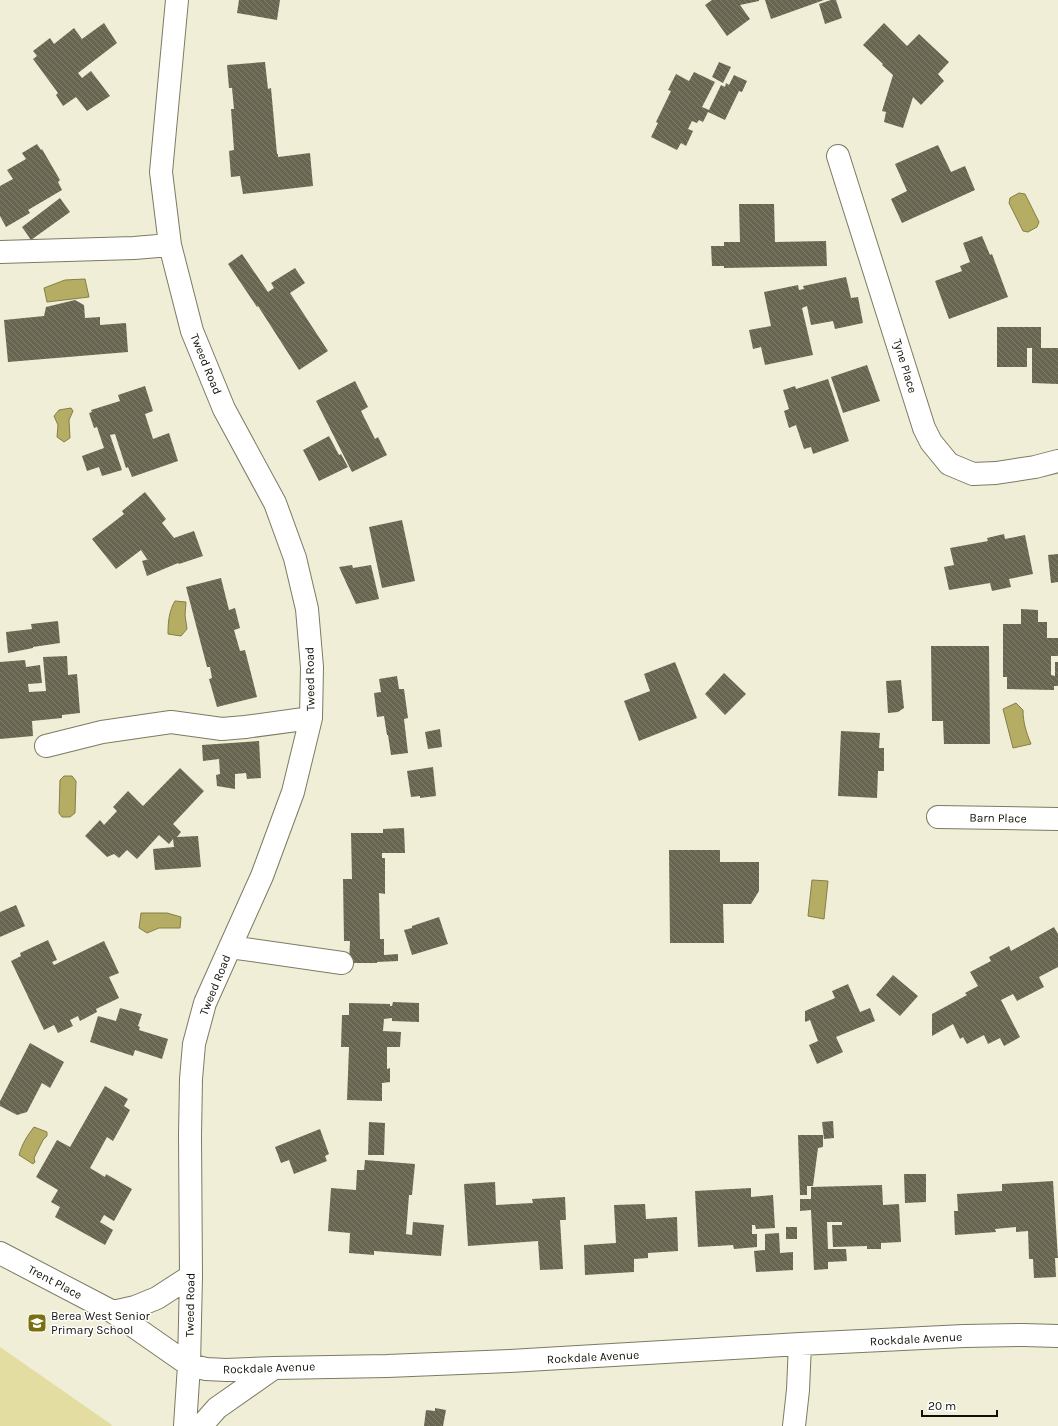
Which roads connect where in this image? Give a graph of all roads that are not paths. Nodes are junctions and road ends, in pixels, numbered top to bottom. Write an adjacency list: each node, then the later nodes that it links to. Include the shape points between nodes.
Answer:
1 (177, 0): 3 (street, Tweed Road, via 161,172)
2 (838, 156): 5 (street, Tyne Place, via 924,428 931,442 949,464 973,474 996,473)
3 (170, 245): 4 (street); 6 (street, Tweed Road, via 192,330 224,409 275,503 295,558 307,609 312,667)
4 (0, 252)
5 (1058, 461)
6 (311, 718): 7 (street, via 222,729 171,722 102,732); 10 (street, Tweed Road, via 293,792 262,876)
7 (46, 746)
8 (938, 817): 9 (street, Barn Place)
9 (1058, 819)
10 (230, 947): 11 (street); 13 (street, Tweed Road, via 205,1003 194,1044 190,1135)
11 (342, 963)
12 (0, 1253): 14 (street, Trent Place)
13 (191, 1276): 14 (street, via 158,1298); 17 (street, Tweed Road)
14 (113, 1312): 17 (street, Trent Place)
15 (1058, 1336): 16 (street, Rockdale Avenue, via 964,1336)
16 (800, 1344): 18 (street, Rockdale Avenue, via 503,1361); 21 (street)
17 (189, 1365): 18 (street, Rockdale Avenue, via 226,1370); 19 (street)
18 (275, 1368): 20 (street, via 218,1408)
19 (186, 1426)
20 (201, 1426)
21 (794, 1426)

